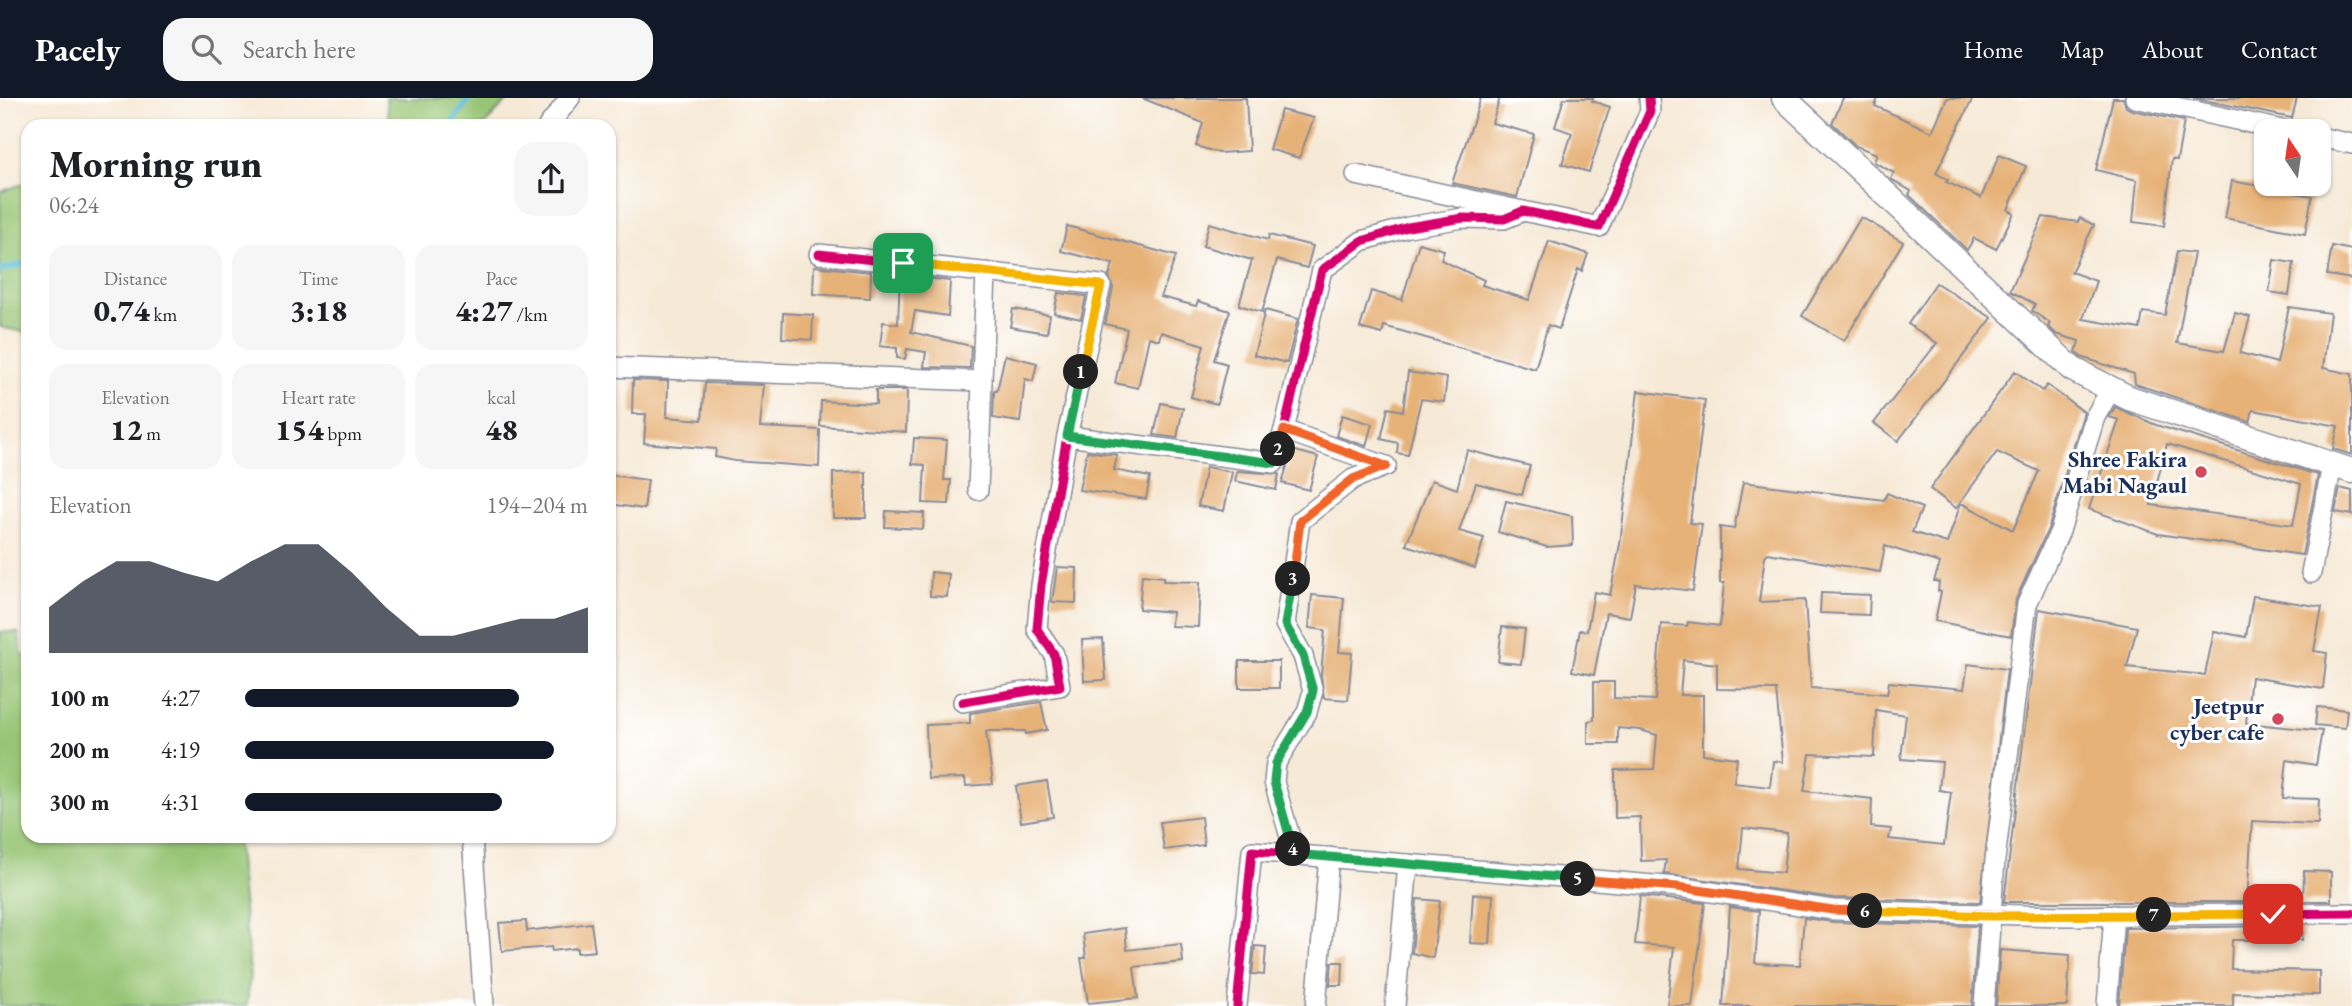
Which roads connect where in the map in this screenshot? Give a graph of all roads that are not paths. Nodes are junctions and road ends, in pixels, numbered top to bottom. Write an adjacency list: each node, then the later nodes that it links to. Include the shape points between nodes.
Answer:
1 (570, 98): 5 (street)
2 (1649, 98): 10 (street, via 1650,111 1599,227)
3 (1784, 98): 15 (street, via 2072,369)
4 (2135, 98): 6 (street)
5 (554, 119)
6 (2254, 124)
7 (2331, 140): 8 (street)
8 (2352, 144)
9 (1356, 175): 10 (street)
10 (1523, 211): 16 (street, via 1504,219 1463,218 1408,227 1362,241 1322,270)
11 (819, 254): 12 (street)
12 (986, 272): 14 (street); 17 (street, via 1101,285)
13 (616, 367): 14 (street)
14 (982, 380): 19 (street)
15 (2111, 389): 18 (street); 28 (street, via 2095,417 2060,531 2027,604)
16 (1284, 430): 17 (street, via 1274,463); 23 (street, via 1386,466 1353,479 1300,521 1285,624 1303,656 1313,691 1307,712 1276,763 1274,782)
17 (1067, 436): 21 (street, via 1037,629 1055,654 1060,686)
18 (2342, 468): 20 (street)
19 (978, 490)
20 (2311, 573)
21 (963, 702)
22 (472, 843): 29 (street)
23 (1295, 854): 24 (street); 30 (street, via 1252,851)
24 (1329, 857): 25 (street); 31 (street)
25 (1408, 864): 28 (street, via 1678,887 1833,910); 32 (street)
26 (2352, 913): 27 (street)
27 (2114, 915): 28 (street); 34 (street)
28 (1989, 916): 33 (street)
29 (484, 1006)
30 (1237, 1006)
31 (1316, 1006)
32 (1395, 1006)
33 (1984, 1006)
34 (2107, 1006)

